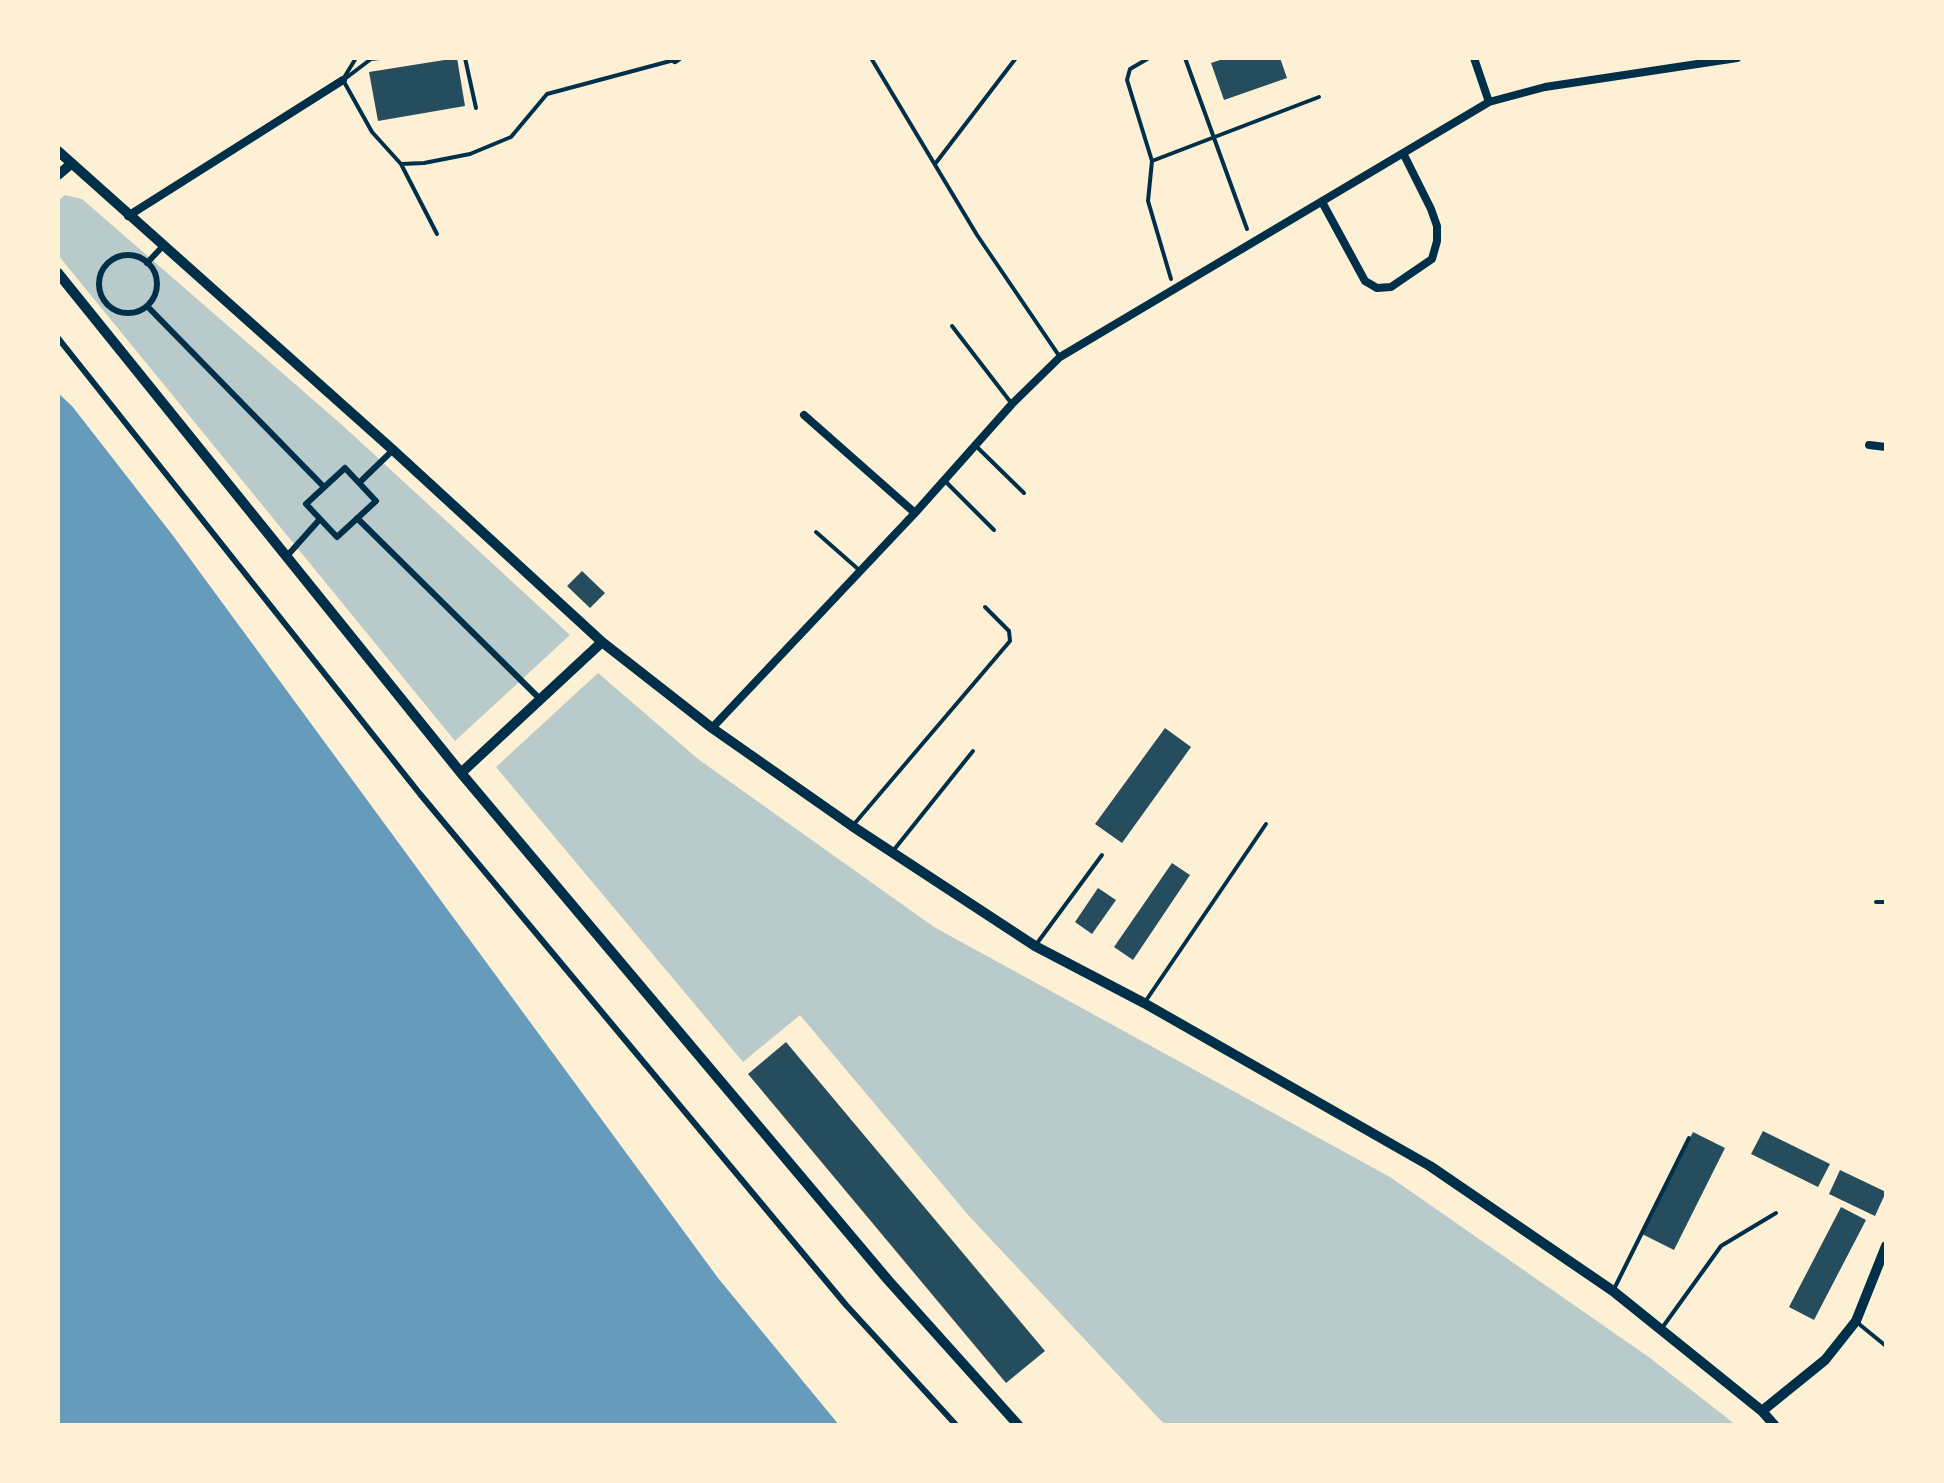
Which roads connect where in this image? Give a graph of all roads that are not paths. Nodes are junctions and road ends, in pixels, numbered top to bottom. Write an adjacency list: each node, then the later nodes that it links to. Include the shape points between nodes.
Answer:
1 (356, 58): 9 (lane)
2 (380, 58): 9 (lane)
3 (465, 58): 11 (lane)
4 (871, 58): 16 (lane)
5 (1016, 58): 16 (lane)
6 (1474, 58): 10 (street)
7 (1737, 58): 10 (street)
8 (676, 59): 15 (lane, via 546,94 510,136 470,154)
9 (343, 80): 15 (lane, via 372,132); 19 (street)
10 (1489, 102): 13 (street)
11 (476, 108)
12 (58, 152): 14 (street)
13 (1403, 153): 18 (street); 18 (street, via 1431,209 1437,241 1432,259 1391,288 1366,281)
14 (71, 164): 17 (street); 19 (street)
15 (402, 164): 20 (lane)
16 (935, 164): 29 (lane)
17 (58, 175)
18 (1322, 202): 29 (street)
19 (128, 216): 21 (street)
20 (437, 234)
21 (164, 246): 22 (street); 35 (street)
22 (148, 263): 24 (street, via 131,255 108,262 99,279); 25 (street, via 157,286)
23 (58, 273): 26 (street)
24 (106, 303): 25 (street, via 120,312); 26 (street)
25 (148, 306): 38 (street)
26 (91, 314): 45 (street)
27 (952, 326): 30 (lane)
28 (58, 338): 69 (street, via 420,794 846,1305)
29 (1060, 357): 30 (street)
30 (1012, 404): 32 (street)
31 (804, 416): 40 (street)
32 (974, 444): 36 (street); 39 (lane)
33 (1869, 445): 34 (street)
34 (1886, 447)
35 (394, 450): 37 (street); 48 (street)
36 (944, 480): 40 (street); 43 (lane)
37 (359, 483): 38 (street, via 344,468); 41 (street, via 376,500)
38 (324, 486): 42 (street, via 306,504)
39 (1024, 493)
40 (914, 513): 46 (street)
41 (357, 518): 42 (street, via 337,537); 49 (street)
42 (320, 519): 45 (street)
43 (994, 530)
44 (816, 532): 46 (lane)
45 (287, 556): 52 (street)
46 (858, 570): 50 (street)
47 (985, 607): 54 (lane, via 1009,631 1010,641)
48 (602, 642): 49 (street); 50 (street)
49 (541, 700): 52 (street)
50 (712, 728): 54 (street)
51 (973, 751): 55 (lane)
52 (461, 773): 70 (street)
53 (1266, 824): 60 (lane)
54 (852, 826): 55 (street)
55 (893, 851): 59 (street)
56 (1102, 855): 59 (lane)
57 (1876, 902): 58 (lane)
58 (1886, 902)
59 (1035, 946): 60 (street)
60 (1144, 1003): 64 (street, via 1430,1166)
61 (1689, 1138): 64 (lane)
62 (1776, 1213): 66 (lane, via 1721,1246)
63 (1886, 1246): 65 (street)
64 (1613, 1291): 66 (street)
65 (1856, 1321): 67 (lane); 68 (street, via 1825,1360)
66 (1662, 1328): 68 (street)
67 (1886, 1346)
68 (1762, 1411): 71 (street)
69 (957, 1426)
70 (1019, 1426)
71 (1776, 1426)

